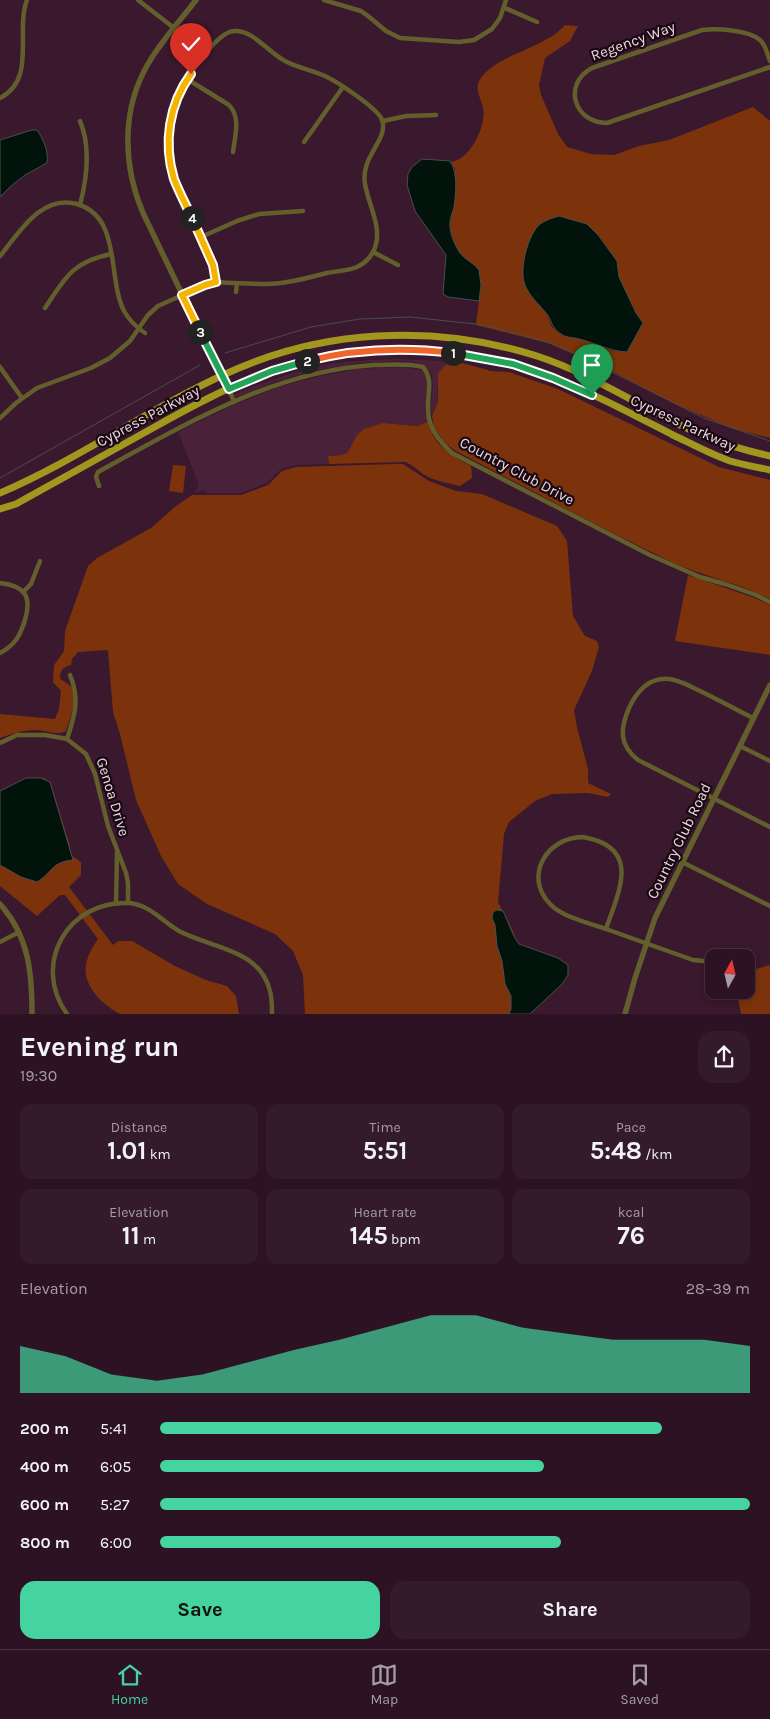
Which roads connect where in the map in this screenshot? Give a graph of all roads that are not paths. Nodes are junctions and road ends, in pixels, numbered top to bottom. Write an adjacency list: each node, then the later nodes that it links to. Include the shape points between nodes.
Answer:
1 (27, 0): 13 (street, via 23,15 21,72 8,94)
2 (196, 0): 8 (street)
3 (324, 0): 6 (street, via 365,14 400,38 459,42 474,40 488,33)
4 (506, 0): 6 (street)
5 (141, 1): 8 (street)
6 (505, 8): 7 (street)
7 (537, 22)
8 (174, 28): 29 (street, via 140,78 130,113 128,138 136,195)
9 (770, 61): 10 (street, Regency Way, via 762,42 756,37 718,29 702,30 588,70 577,84 575,100 587,118 607,123)
10 (770, 67)
11 (187, 79): 12 (street, via 219,38 234,31 248,33 281,59); 18 (street, via 234,111); 21 (street, via 173,110 169,150 174,179)
12 (343, 87): 15 (street, via 372,107); 17 (street)
13 (0, 98)
14 (436, 116): 15 (street, via 406,116)
15 (383, 121): 22 (street, via 381,137 368,159 364,174 377,231)
16 (80, 122): 19 (street, via 86,139 86,183)
17 (304, 142)
18 (233, 152)
19 (80, 204): 23 (street, via 102,222); 24 (street, via 61,202 48,206 31,219)
20 (303, 211): 21 (street, via 259,214)
21 (201, 237): 26 (street, via 213,265)
22 (373, 252): 25 (street); 27 (street, via 352,268 292,281)
23 (111, 254): 30 (street, via 92,258 75,268); 31 (street, via 121,304)
24 (0, 256)
25 (398, 265)
26 (216, 282): 27 (street); 29 (street)
27 (237, 283): 28 (street)
28 (236, 292)
29 (182, 295): 31 (street, via 153,310); 34 (street)
30 (45, 308)
31 (139, 329): 32 (street); 36 (street, via 104,362 45,384)
32 (145, 333)
33 (0, 367): 36 (street)
34 (221, 376): 35 (street); 39 (main road, Cypress Parkway, via 262,359 328,341 372,335 462,339 539,357 578,373 703,436); 42 (main road, Cypress Parkway)
35 (229, 389): 37 (street); 40 (main road, Cypress Parkway, via 272,371 363,351 434,350 468,355 513,364 553,378 700,448 731,461); 43 (main road, Cypress Parkway, via 16,504)
36 (22, 398): 38 (street)
37 (234, 402): 41 (street, Country Club Drive, via 98,472); 47 (street, Country Club Drive, via 278,384 358,366 401,364 423,367 430,385 428,410 432,429 452,453 656,558)
38 (0, 418)
39 (770, 456)
40 (770, 470)
41 (99, 486)
42 (0, 492)
43 (0, 509)
44 (40, 561): 46 (street, via 31,584)
45 (0, 583): 46 (street, via 14,585)
46 (23, 592): 48 (street, via 28,606 20,633 11,646)
47 (770, 602)
48 (0, 653)
49 (70, 674): 52 (street, via 76,689 76,708)
50 (770, 685): 51 (street, Country Club Road)
51 (753, 718): 54 (street, Country Club Road); 56 (street, via 671,679 647,684 632,702 622,730 631,753 642,762)
52 (67, 739): 53 (street, Genoa Drive, via 23,734); 58 (street, Genoa Drive, via 86,754 91,763)
53 (0, 743)
54 (740, 746): 55 (street); 56 (street, Country Club Road)
55 (770, 761)
56 (713, 798): 57 (street); 59 (street, Country Club Road)
57 (770, 826)
58 (116, 851): 60 (street, Genoa Drive, via 126,873); 62 (street, Genoa Drive)
59 (682, 862): 63 (street); 67 (street, Country Club Road)
60 (128, 903): 62 (street); 71 (street, via 148,909 183,933 250,960 267,983)
61 (0, 904): 65 (street)
62 (116, 904): 70 (street, via 82,917 58,944 53,984 58,1001)
63 (770, 906)
64 (606, 929): 64 (street, via 558,911 545,898 540,888 540,867 547,852 560,842 589,838 610,848 619,858 622,880); 67 (street)
65 (19, 932): 66 (street); 69 (street, via 30,964)
66 (0, 942)
67 (646, 943): 68 (street); 72 (street, Country Club Road)
68 (705, 961)
69 (32, 1014)
70 (67, 1014)
71 (272, 1014)
72 (625, 1014)

